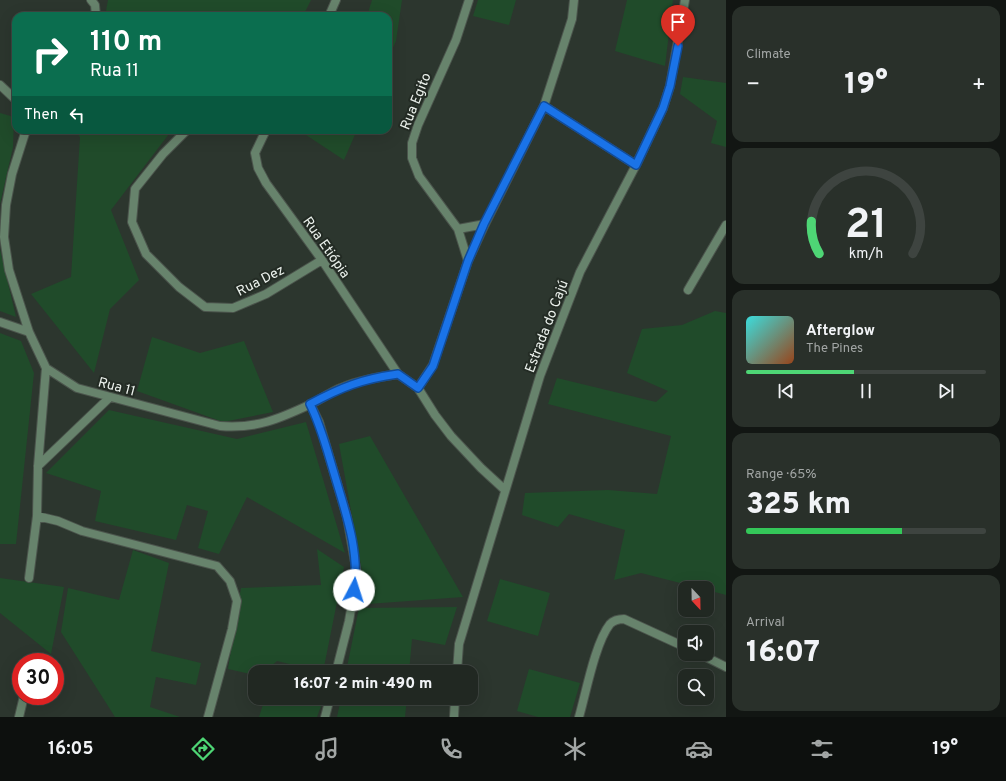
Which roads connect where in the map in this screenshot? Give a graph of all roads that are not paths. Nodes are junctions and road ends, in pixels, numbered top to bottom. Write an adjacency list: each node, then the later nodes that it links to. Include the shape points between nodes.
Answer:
1 (91, 0): 6 (street)
2 (336, 0): 7 (street)
3 (470, 0): 17 (street, Rua Egito, via 456,40 412,143 412,158 420,176)
4 (574, 0): 10 (street, via 572,20)
5 (685, 0): 14 (street, Estrada do Cajú, via 670,86 663,108)
6 (96, 12)
7 (331, 12)
8 (1, 89): 9 (street)
9 (12, 97)
10 (544, 106): 14 (street); 15 (street)
11 (25, 134): 22 (street, via 12,174 6,205 4,237 9,270)
12 (183, 134): 18 (street, Rua Dez, via 135,189 132,222 146,254 178,288 205,307 233,308 266,294)
13 (264, 134): 18 (street, Rua Etiópia, via 255,153 258,168)
14 (636, 165): 29 (street, Estrada do Cajú, via 580,272 540,376)
15 (484, 224): 17 (street); 19 (street)
16 (726, 225): 20 (street)
17 (458, 229): 19 (street, Rua Egito)
18 (322, 260): 24 (street, Rua Etiópia)
19 (468, 261): 25 (street, via 433,366)
20 (688, 290)
21 (0, 322): 22 (street)
22 (29, 332): 23 (street)
23 (46, 368): 26 (street, Rua 11, via 77,388); 28 (street)
24 (398, 374): 25 (street); 27 (street, Rua 11, via 340,388)
25 (418, 388): 29 (street, via 451,436)
26 (109, 398): 27 (street, Rua 11, via 220,426 241,428 261,425); 28 (street)
27 (310, 404): 34 (street, via 319,422 347,517 356,574 349,621)
28 (38, 466): 30 (street)
29 (504, 490): 35 (street, Estrada do Cajú, via 459,644)
30 (37, 516): 31 (street); 41 (street, via 82,531 217,566 230,581 237,601)
31 (29, 578)
32 (678, 644): 44 (street, via 619,619 610,624 600,643)
33 (714, 660): 36 (street)
34 (338, 665)
35 (458, 665)
36 (726, 666)
37 (22, 705): 40 (street)
38 (328, 705): 42 (street)
39 (455, 705): 43 (street)
40 (19, 717)
41 (208, 717)
42 (325, 717)
43 (454, 717)
44 (579, 717)

